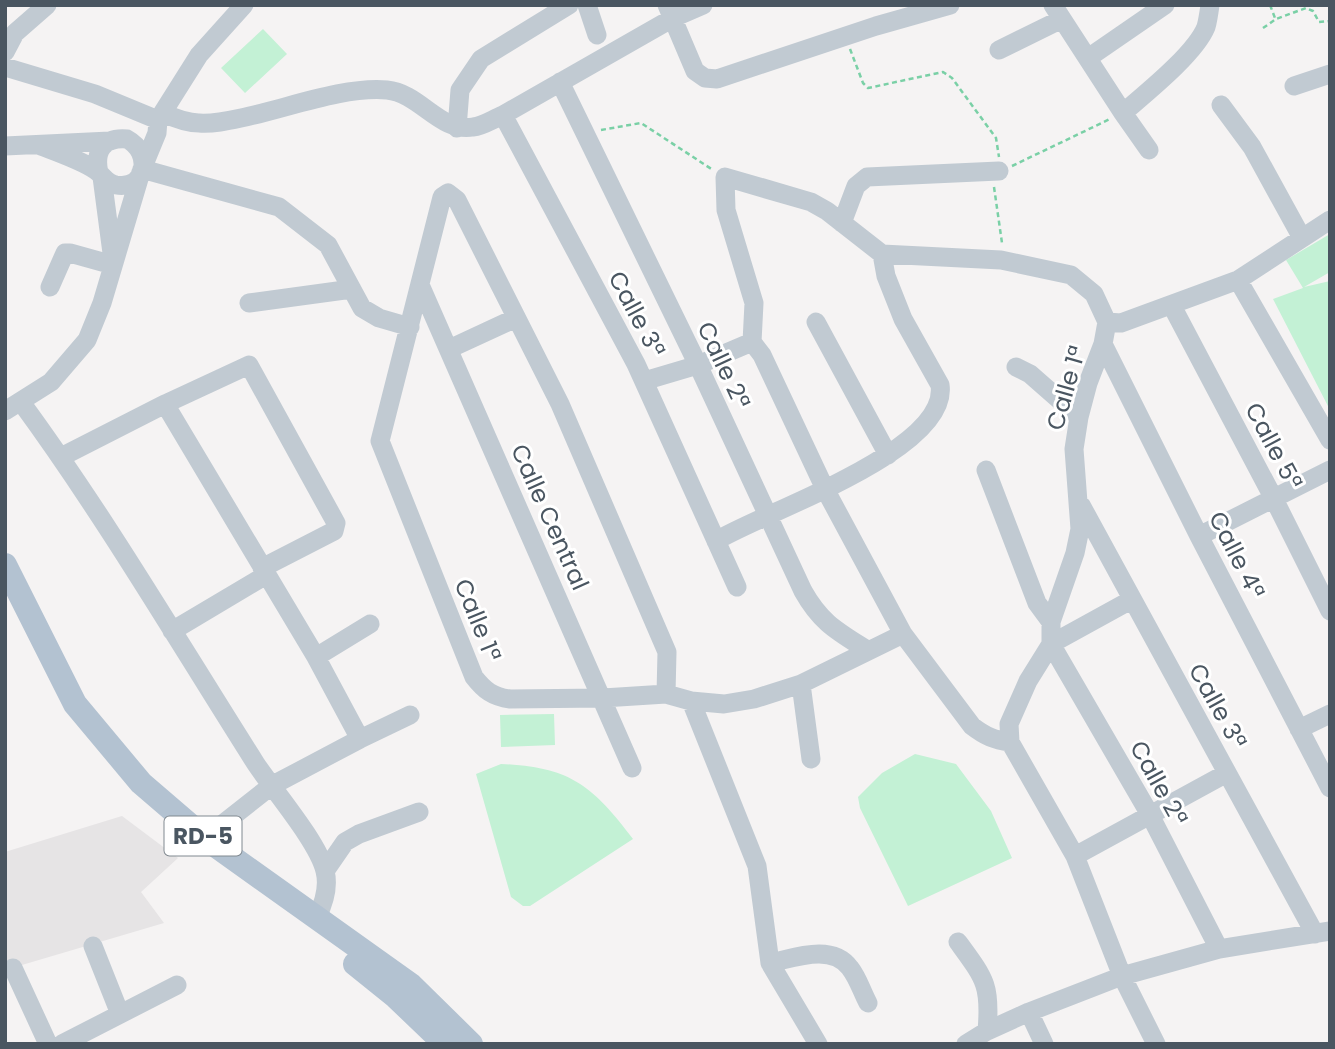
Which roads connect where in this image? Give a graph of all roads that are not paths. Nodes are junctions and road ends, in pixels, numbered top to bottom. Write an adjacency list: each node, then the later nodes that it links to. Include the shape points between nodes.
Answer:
1 (47, 5): 13 (street, via 15,33)
2 (244, 5): 22 (street, via 199,55)
3 (569, 5): 23 (street, via 481,59 460,90)
4 (587, 5): 11 (street)
5 (703, 5): 9 (street)
6 (950, 5): 9 (street, via 717,79 695,71)
7 (1165, 5): 14 (street)
8 (1210, 5): 20 (street, via 1205,28 1191,47)
9 (670, 12): 17 (street)
10 (1057, 12): 12 (street); 14 (street)
11 (597, 35)
12 (999, 50)
13 (5, 52)
14 (1088, 58): 20 (street)
15 (5, 67): 22 (street)
16 (1330, 74): 18 (street)
17 (560, 82): 21 (street); 49 (street, Calle 2ª)
18 (1294, 86)
19 (1221, 106): 33 (street, via 1252,147)
20 (1123, 113): 27 (street)
21 (503, 115): 23 (street, via 475,127); 51 (street, Calle 3ª)
22 (160, 116): 23 (street, via 219,122 346,93 388,90 406,95); 24 (street); 28 (street)
23 (457, 128)
24 (114, 139): 25 (street); 28 (street, via 127,139 140,150); 30 (street, via 100,149 96,161)
25 (39, 145): 26 (street); 30 (street)
26 (5, 146)
27 (1149, 150)
28 (142, 170): 30 (street, via 127,184 109,183); 35 (street); 39 (street, via 279,207 328,244)
29 (999, 171): 32 (street, via 867,177 856,186)
30 (100, 175): 35 (street)
31 (1330, 220): 33 (street, Calle 1ª)
32 (842, 223): 34 (street); 46 (street, via 811,202 725,177 726,211 754,303)
33 (1302, 238): 36 (street, Calle 1ª)
34 (882, 254): 44 (street, via 1001,260 1071,275 1094,294); 56 (street, via 903,319 940,385 942,397 916,434)
35 (113, 265): 37 (street, via 65,253); 53 (street, via 87,340 51,382)
36 (1238, 280): 41 (street, Calle 1ª); 55 (street)
37 (50, 287)
38 (421, 287): 42 (street, Calle 1ª, via 442,197 448,193 457,200); 45 (street, Calle 1ª); 48 (street, Calle Central)
39 (352, 289): 40 (street); 45 (street, via 362,308)
40 (249, 303)
41 (1172, 306): 44 (street, Calle 1ª, via 1121,323); 61 (street, Calle 5ª)
42 (516, 318): 48 (street); 80 (street, via 560,404 667,652)
43 (816, 322): 56 (street)
44 (1107, 322): 47 (street, Calle 1ª)
45 (411, 327): 81 (street, Calle 1ª, via 380,440 474,677 498,698)
46 (752, 342): 49 (street); 60 (street)
47 (1104, 344): 54 (street, Calle 1ª); 64 (street, Calle 4ª)
48 (449, 349): 81 (street, Calle Central)
49 (698, 365): 51 (street); 63 (street, Calle 2ª)
50 (1016, 367): 54 (street)
51 (645, 382): 65 (street, Calle 3ª)
52 (165, 404): 57 (street); 67 (street); 67 (street, via 246,364 252,367 336,523 334,531)
53 (13, 407): 57 (street)
54 (1079, 417): 62 (street, Calle 1ª, via 1074,449)
55 (1330, 440)
56 (888, 455): 60 (street)
57 (61, 457): 74 (street)
58 (986, 470): 72 (street, via 1037,603)
59 (1330, 470): 61 (street)
60 (825, 489): 63 (street); 75 (street)
61 (1274, 499): 64 (street); 71 (street, Calle 5ª)
62 (1079, 501): 70 (street, Calle 3ª); 72 (street, Calle 1ª, via 1075,553)
63 (766, 515): 65 (street); 77 (street, Calle 2ª, via 813,609 826,624)
64 (1199, 536): 85 (street, Calle 4ª)
65 (716, 541): 68 (street, Calle 3ª)
66 (5, 565): 95 (main road, RD-5, via 75,704 141,783)
67 (264, 571): 74 (street); 78 (street)
68 (737, 587)
69 (5, 593): 113 (main road, RD-5, via 72,716 133,793 397,997)
70 (1131, 600): 76 (street); 90 (street, Calle 3ª)
71 (1330, 611)
72 (1051, 622): 76 (street, Calle 1ª)
73 (370, 624): 78 (street)
74 (172, 631): 91 (street)
75 (903, 634): 77 (street, Calle 1ª); 87 (street, via 972,726 984,736)
76 (1051, 644): 87 (street, via 1009,724); 94 (street, Calle 2ª)
77 (867, 650): 79 (street, Calle 1ª)
78 (316, 657): 86 (street)
79 (801, 684): 82 (street, Calle 1ª, via 724,704); 88 (street)
80 (666, 694): 81 (street, Calle 1ª); 82 (street, Calle 1ª)
81 (603, 698): 89 (street, Calle Central)
82 (691, 701): 103 (street, via 757,866)
83 (1330, 714): 85 (street)
84 (410, 716): 86 (street)
85 (1298, 729): 92 (street, Calle 4ª)
86 (360, 739): 91 (street)
87 (1010, 742): 96 (street)
88 (811, 759)
89 (632, 768)
90 (1227, 773): 94 (street); 99 (street, Calle 3ª)
91 (271, 786): 95 (street); 97 (street)
92 (1330, 788)
93 (419, 813): 97 (street, via 345,842)
94 (1149, 813): 96 (street); 102 (street, Calle 2ª)
95 (205, 838): 98 (main road, RD-5)
96 (1075, 856): 105 (street)
97 (325, 871): 98 (street, via 325,901)
98 (317, 917): 114 (main road, RD-5, via 411,985)
99 (1322, 932): 102 (street)
100 (958, 942): 110 (street, via 983,976 989,1003)
101 (93, 946): 109 (street)
102 (1219, 949): 105 (street)
103 (770, 963): 107 (street, via 813,954 833,956 850,967); 115 (street)
104 (13, 968): 111 (street)
105 (1122, 976): 108 (street); 118 (street)
106 (177, 985): 109 (street)
107 (868, 1003)
108 (1029, 1012): 110 (street); 117 (street)
109 (120, 1014): 112 (street)
110 (987, 1031): 116 (street)
111 (48, 1044)
112 (62, 1044)
113 (445, 1044)
114 (471, 1044)
115 (818, 1044)
116 (966, 1044)
117 (1044, 1044)
118 (1156, 1044)

